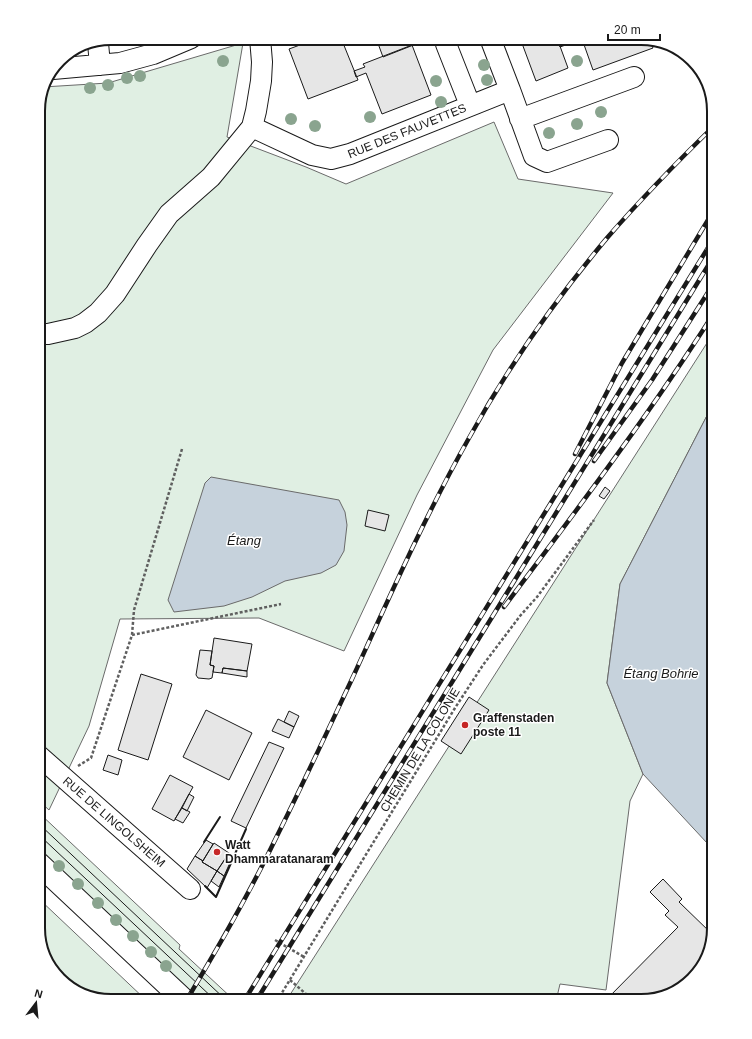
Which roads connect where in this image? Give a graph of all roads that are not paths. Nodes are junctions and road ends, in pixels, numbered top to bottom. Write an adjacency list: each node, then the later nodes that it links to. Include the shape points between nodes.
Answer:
1 (174, 45): 6 (street, via 120,63)
2 (261, 45): 12 (street, via 261,81)
3 (446, 45): 10 (street)
4 (493, 45): 9 (street)
5 (98, 46): 6 (street)
6 (100, 65): 7 (street)
7 (61, 68)
8 (634, 77): 11 (street)
9 (510, 90): 10 (street, RUE DES FAUVETTES); 11 (street)
10 (470, 105): 12 (street, RUE DES FAUVETTES, via 331,160 312,155)
11 (520, 119): 13 (street, via 534,156 547,162)
12 (252, 127): 14 (street, via 212,178 169,214 115,294 98,313 85,324 75,328)
13 (608, 140)
14 (45, 334)
15 (45, 761): 17 (street, RUE DE LINGOLSHEIM)
16 (45, 869): 18 (main road)
17 (190, 889)
18 (178, 994)

